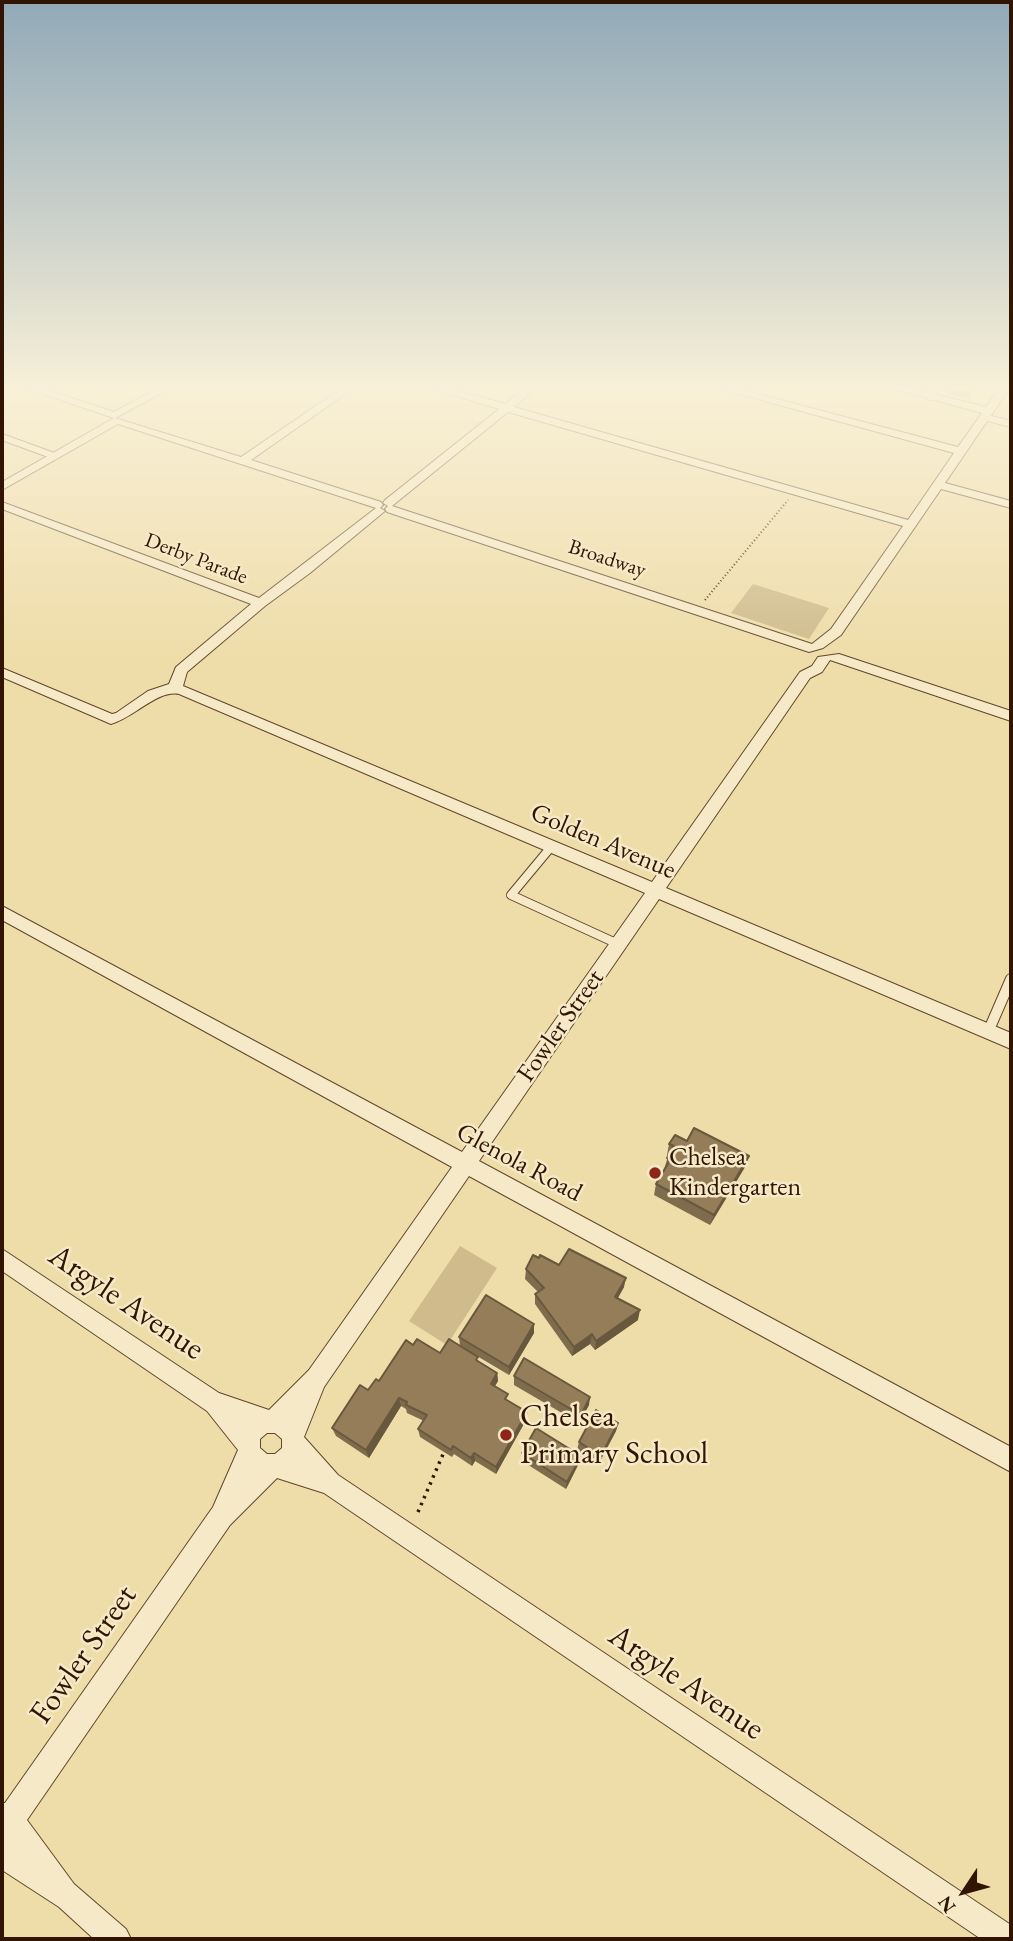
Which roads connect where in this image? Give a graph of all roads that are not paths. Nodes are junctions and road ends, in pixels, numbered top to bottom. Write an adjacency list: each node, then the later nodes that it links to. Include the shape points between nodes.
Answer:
1 (19, 477): 7 (street)
2 (293, 477): 10 (street, Broadway)
3 (421, 477): 10 (street)
4 (746, 477): 11 (street)
5 (942, 477): 6 (street)
6 (937, 484): 9 (street); 11 (street)
7 (2, 487)
8 (2, 505): 12 (street, Derby Parade)
9 (1011, 505)
10 (384, 507): 12 (street); 13 (street, Broadway)
11 (910, 524): 13 (street, via 836,632 836,639)
12 (260, 603): 15 (street, via 181,670)
13 (820, 652): 16 (street, Broadway); 18 (street, Fowler Street, via 817,669 805,675)
14 (2, 672): 15 (street, via 111,719 124,716 159,690)
15 (175, 688): 17 (street, Golden Avenue)
16 (1011, 716)
17 (551, 847): 18 (street, Golden Avenue); 20 (lane, via 511,895)
18 (655, 891): 20 (street, Fowler Street); 22 (street, Golden Avenue)
19 (2, 912): 24 (street, Glenola Road)
20 (618, 944): 24 (street, Fowler Street)
21 (1011, 979): 22 (lane)
22 (988, 1032): 23 (street, Golden Avenue)
23 (1011, 1041)
24 (466, 1164): 26 (street, Fowler Street); 31 (street, Glenola Road)
25 (2, 1259): 27 (street, Argyle Avenue)
26 (317, 1378): 28 (street, Fowler Street); 29 (street, Fowler Street)
27 (212, 1402): 28 (street, Argyle Avenue); 30 (street, Argyle Avenue)
28 (271, 1421): 29 (street, via 286,1425); 30 (street, via 255,1430)
29 (293, 1439): 32 (street, via 289,1457); 33 (street, Argyle Avenue)
30 (249, 1447): 32 (street, via 256,1463); 34 (street, Fowler Street)
31 (1011, 1460)
32 (273, 1466): 33 (street, Argyle Avenue); 34 (street, Fowler Street)
33 (330, 1483): 39 (street, Argyle Avenue)
34 (221, 1516): 35 (street, Fowler Street)
35 (5, 1823): 37 (street)
36 (2, 1854): 37 (street)
37 (69, 1897): 38 (street)
38 (116, 1939)
39 (1006, 1939)

